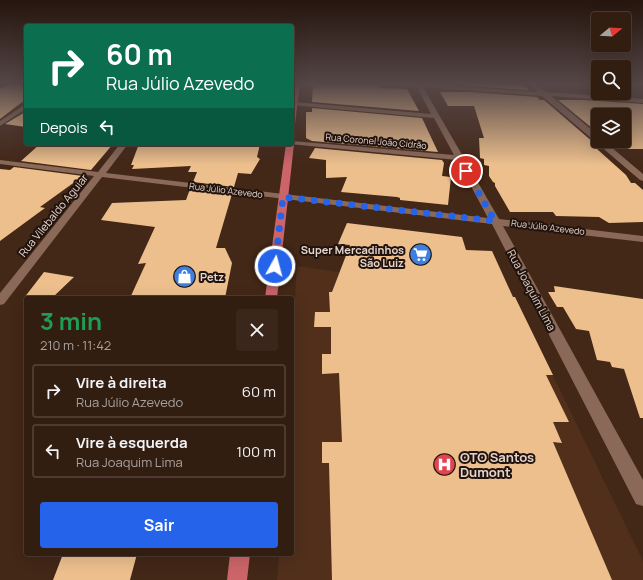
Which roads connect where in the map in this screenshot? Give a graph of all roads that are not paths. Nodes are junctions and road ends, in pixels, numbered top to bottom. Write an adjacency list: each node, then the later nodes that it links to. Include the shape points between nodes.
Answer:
1 (19, 111): 6 (street)
2 (378, 111): 5 (street)
3 (433, 111): 5 (street, Rua Joaquim Lima)
4 (564, 111): 7 (street)
5 (436, 116): 12 (street, Rua Joaquim Lima)
6 (0, 124)
7 (591, 133)
8 (294, 143): 12 (street, Rua Coronel João Cidrão)
9 (123, 146): 14 (street, Rua Vilebaldo Aguiar)
10 (291, 146): 16 (main road)
11 (608, 148): 15 (street)
12 (459, 158): 17 (street, Rua Joaquim Lima)
13 (0, 162): 14 (street, Rua Júlio Azevedo)
14 (101, 175): 16 (street, Rua Júlio Azevedo); 20 (street, Rua Vilebaldo Aguiar)
15 (643, 178)
16 (283, 197): 17 (street, Rua Júlio Azevedo); 19 (main road)
17 (495, 221): 18 (street, Rua Júlio Azevedo); 21 (street, Rua Joaquim Lima)
18 (643, 239)
19 (271, 296)
20 (0, 301)
21 (643, 498)
22 (240, 556): 23 (main road)
23 (237, 580)

